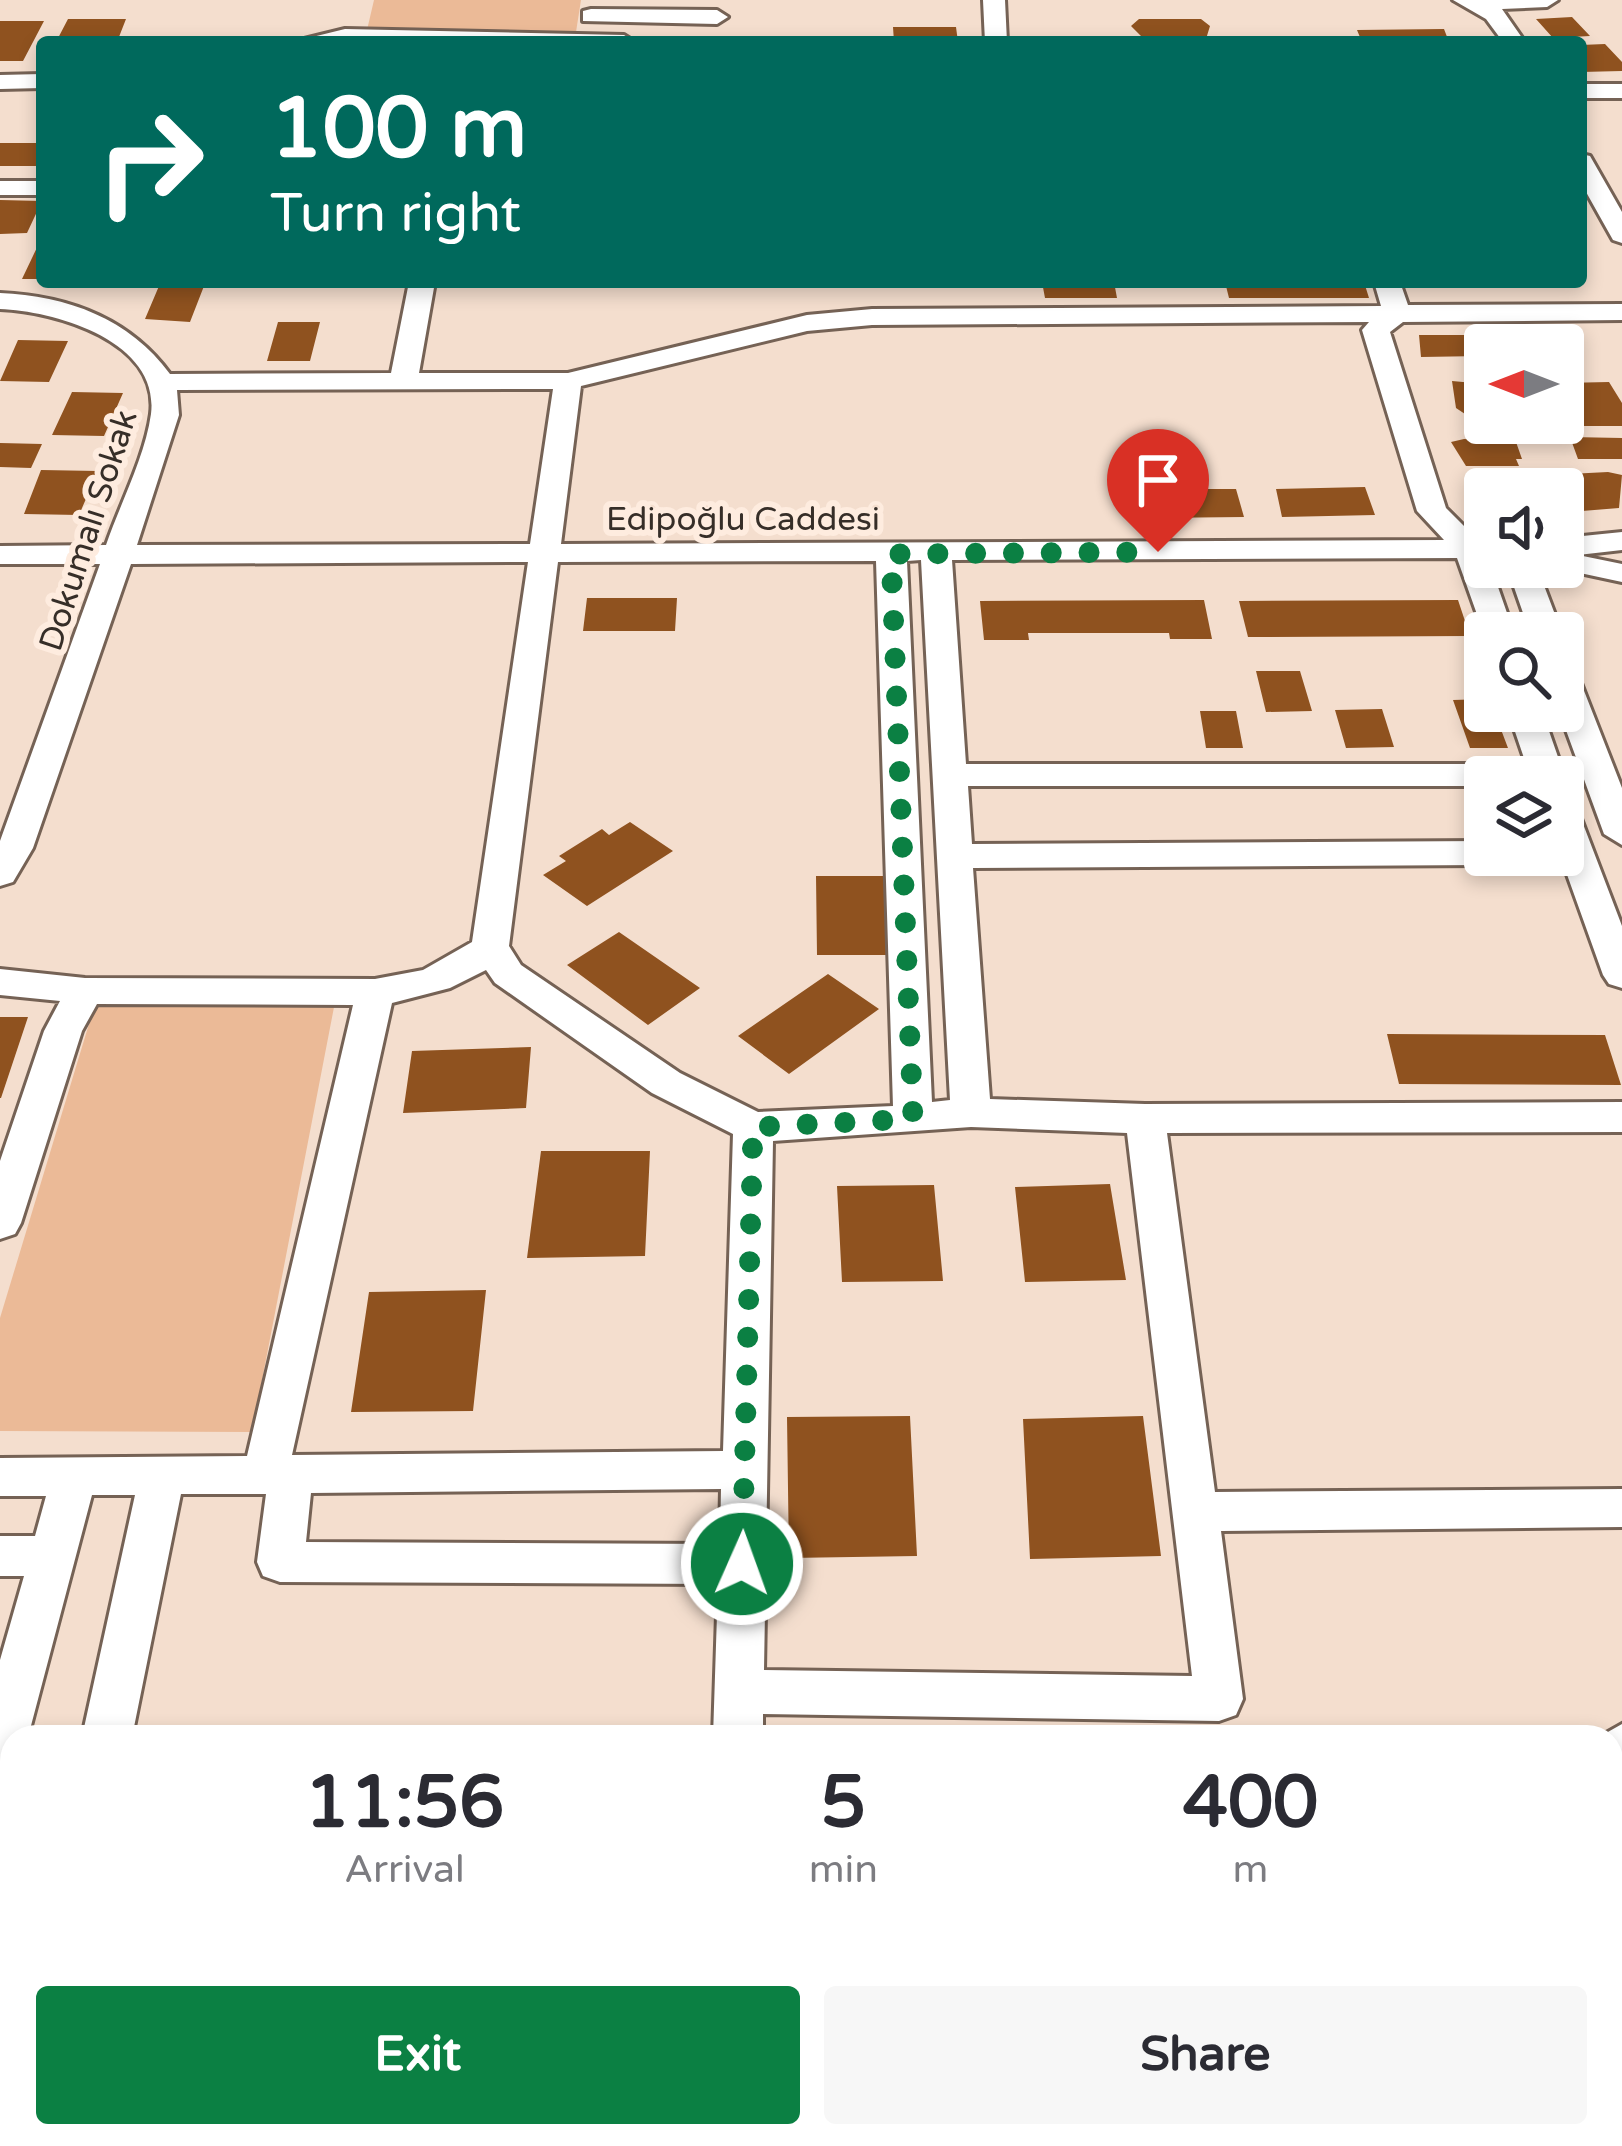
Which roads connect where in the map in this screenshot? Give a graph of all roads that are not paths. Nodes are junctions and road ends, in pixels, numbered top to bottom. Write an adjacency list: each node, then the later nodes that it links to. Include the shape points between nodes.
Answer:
1 (994, 0): 10 (street)
2 (1464, 0): 11 (street, via 1494,14)
3 (1489, 0): 5 (street)
4 (1547, 0): 5 (street)
5 (1509, 3)
6 (718, 8): 7 (street)
7 (590, 19): 8 (street, via 348,27); 9 (street)
8 (321, 36)
9 (616, 36)
10 (996, 36)
11 (1510, 36)
12 (36, 81): 13 (street)
13 (0, 82)
14 (1587, 91): 15 (street)
15 (1622, 92)
16 (1587, 168): 19 (street)
17 (0, 188): 18 (street)
18 (36, 188)
19 (1613, 199): 20 (street)
20 (1622, 235)
21 (421, 288): 32 (street)
22 (1031, 288): 29 (street)
23 (1206, 288): 27 (street)
24 (1389, 288): 28 (street)
25 (0, 301): 31 (street, Dokumalı Sokak, via 73,310 143,357)
26 (1622, 312): 28 (street)
27 (1212, 313): 28 (street); 29 (street)
28 (1397, 313): 33 (street, via 1376,330 1432,511)
29 (1035, 314): 30 (street, via 807,323)
30 (568, 381): 32 (street); 38 (street)
31 (163, 382): 32 (street); 37 (street, Dokumalı Sokak, via 165,416)
32 (403, 382)
33 (1464, 538)
34 (1622, 541): 35 (street)
35 (1584, 545)
36 (1464, 549): 41 (street, Edipoğlu Caddesi)
37 (115, 553): 38 (street, Edipoğlu Caddesi); 40 (street, Edipoğlu Caddesi); 50 (street, Dokumalı Sokak, via 68,702)
38 (541, 553): 39 (street, Edipoğlu Caddesi); 52 (street)
39 (891, 554): 41 (street, Edipoğlu Caddesi); 59 (street)
40 (0, 555)
41 (936, 555): 45 (street)
42 (1584, 565): 43 (street)
43 (1622, 573)
44 (1583, 732): 47 (street)
45 (950, 775): 46 (street); 49 (street)
46 (1464, 776)
47 (1622, 834)
48 (1464, 854): 49 (street)
49 (958, 856): 57 (street)
50 (0, 874)
51 (1580, 876): 53 (street)
52 (490, 947): 56 (street, via 424,985); 61 (street, via 508,974 666,1083)
53 (1622, 976)
54 (0, 982): 55 (street)
55 (86, 991): 56 (street); 62 (street, via 63,1031)
56 (375, 992): 64 (street)
57 (971, 1113): 59 (street); 60 (street)
58 (1622, 1117): 60 (street)
59 (913, 1119): 61 (street)
60 (1145, 1119): 69 (street)
61 (753, 1127): 63 (street)
62 (0, 1223)
63 (745, 1470): 64 (street); 72 (street)
64 (278, 1474): 65 (street); 72 (street, via 280,1562)
65 (162, 1475): 67 (street); 75 (street)
66 (0, 1477): 67 (street)
67 (74, 1477): 71 (street)
68 (1622, 1508): 69 (street)
69 (1194, 1512): 73 (street, via 1219,1699)
70 (0, 1556): 71 (street)
71 (52, 1556): 74 (street)
72 (742, 1564): 73 (street)
73 (739, 1715)
74 (6, 1725)
75 (110, 1725)

